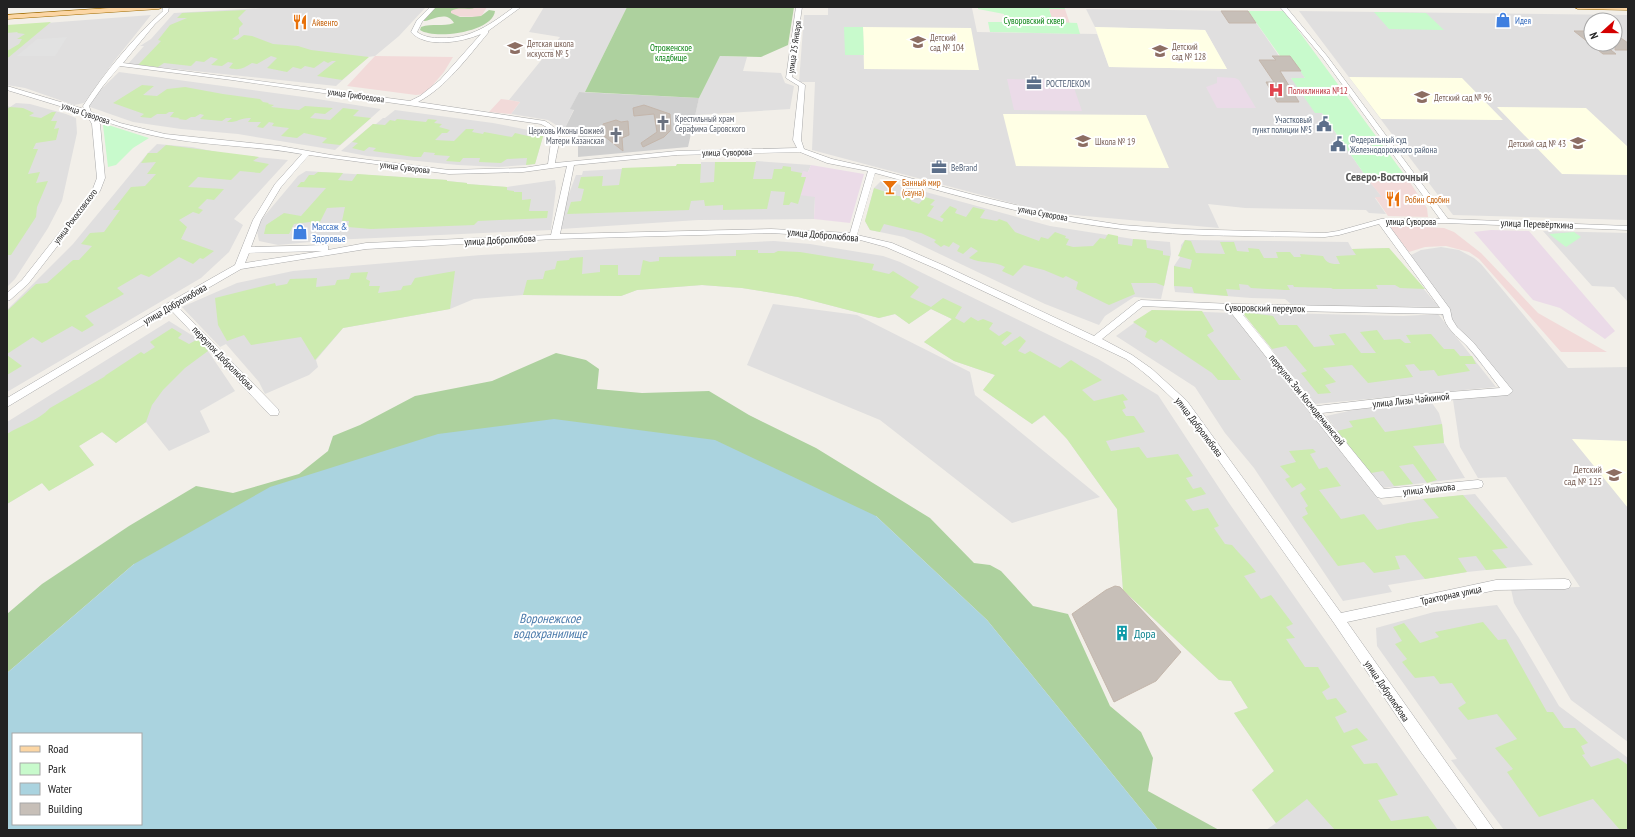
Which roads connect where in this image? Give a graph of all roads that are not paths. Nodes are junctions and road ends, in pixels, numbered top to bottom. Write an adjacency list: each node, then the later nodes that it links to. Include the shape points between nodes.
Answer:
1 (97, 7): 10 (main road)
2 (159, 7): 11 (main road)
3 (166, 7): 15 (street, via 166,11)
4 (433, 7): 13 (street, via 419,22 414,32 423,38)
5 (518, 7): 12 (street)
6 (799, 7): 19 (street, улица 25 Января, via 789,78 802,85 797,140)
7 (1283, 7): 25 (street, via 1325,57)
8 (1578, 7): 9 (main road)
9 (1628, 8)
10 (7, 13)
11 (7, 17)
12 (488, 30): 13 (street, via 469,38); 14 (street)
13 (452, 40): 14 (street, via 468,43)
14 (472, 48): 17 (street, via 426,96)
15 (119, 64): 17 (street, улица Грибоедова); 18 (street, via 89,100 86,106)
16 (7, 88): 18 (street, улица Суворова)
17 (413, 102): 22 (street, улица Грибоедова, via 543,122 553,128 556,134)
18 (88, 113): 20 (street, улица Суворова, via 165,136); 32 (street, улица Рокоссовского, via 96,124 101,178 96,191 25,282)
19 (801, 150): 21 (street, улица Суворова, via 677,153); 23 (street, улица Суворова, via 822,159)
20 (308, 152): 22 (street, улица Суворова, via 385,165 449,172 495,172); 30 (street, via 278,186 257,220)
21 (571, 163): 22 (street, улица Суворова); 28 (street)
22 (551, 166)
23 (872, 170): 24 (street, улица Суворова, via 1025,210 1122,227 1324,235); 27 (street)
24 (1381, 221): 25 (street, улица Суворова); 35 (street)
25 (1446, 221): 26 (street, улица Перевёрткина)
26 (1628, 228)
27 (853, 236): 28 (street, улица Добролюбова, via 771,231); 36 (street, улица Добролюбова, via 889,245)
28 (555, 237): 29 (street, улица Добролюбова)
29 (366, 246): 30 (street); 31 (street, улица Добролюбова)
30 (247, 250): 31 (street)
31 (240, 268): 33 (street, улица Добролюбова)
32 (7, 298)
33 (171, 305): 37 (street, улица Добролюбова); 39 (street, переулок Добролюбова)
34 (1232, 307): 35 (street, Суворовский переулок); 36 (street, Суворовский переулок, via 1141,303); 38 (street, переулок Зои Космодемьянской)
35 (1447, 311): 38 (street, улица Лизы Чайкиной, via 1454,329 1470,344 1508,391)
36 (1095, 340): 43 (street, улица Добролюбова, via 1129,357 1149,371 1184,404)
37 (7, 403)
38 (1315, 410): 41 (street, переулок Зои Космодемьянской)
39 (274, 412)
40 (1478, 484): 41 (street, улица Ушакова)
41 (1381, 494)
42 (1565, 584): 43 (street, Тракторная улица, via 1496,585)
43 (1338, 619): 44 (street, улица Добролюбова)
44 (1487, 830)

